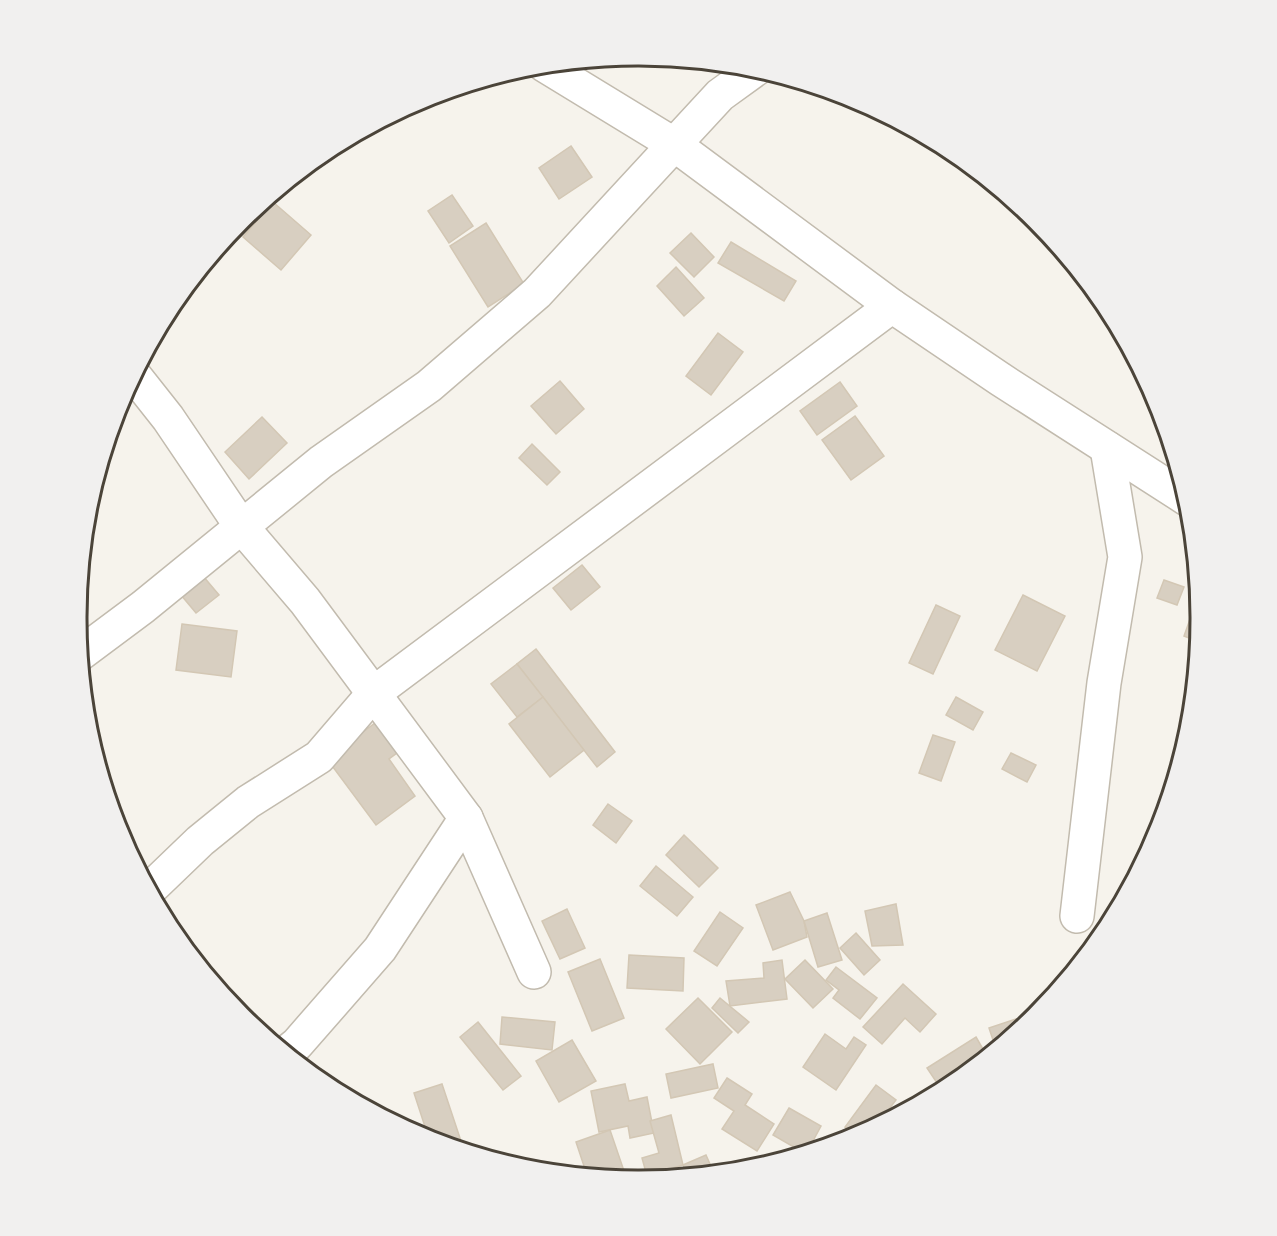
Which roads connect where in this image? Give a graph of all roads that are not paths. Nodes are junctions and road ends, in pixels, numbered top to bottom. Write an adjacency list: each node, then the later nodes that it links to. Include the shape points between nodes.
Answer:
1 (574, 70): 4 (street)
2 (557, 73): 4 (street)
3 (745, 77): 5 (street, via 720,95)
4 (586, 89): 5 (street)
5 (675, 145): 6 (street); 10 (street, via 537,293 429,386 321,462)
6 (892, 306): 8 (street); 12 (street)
7 (140, 382): 10 (street)
8 (1107, 448): 9 (street); 15 (street, via 1125,557 1104,683)
9 (1176, 492)
10 (241, 526): 11 (street); 12 (street, via 306,602)
11 (88, 648)
12 (375, 693): 13 (street); 14 (street, via 319,757 248,802)
13 (466, 818): 16 (street); 17 (street, via 380,950)
14 (155, 884)
15 (1077, 916)
16 (534, 972)
17 (291, 1047)

